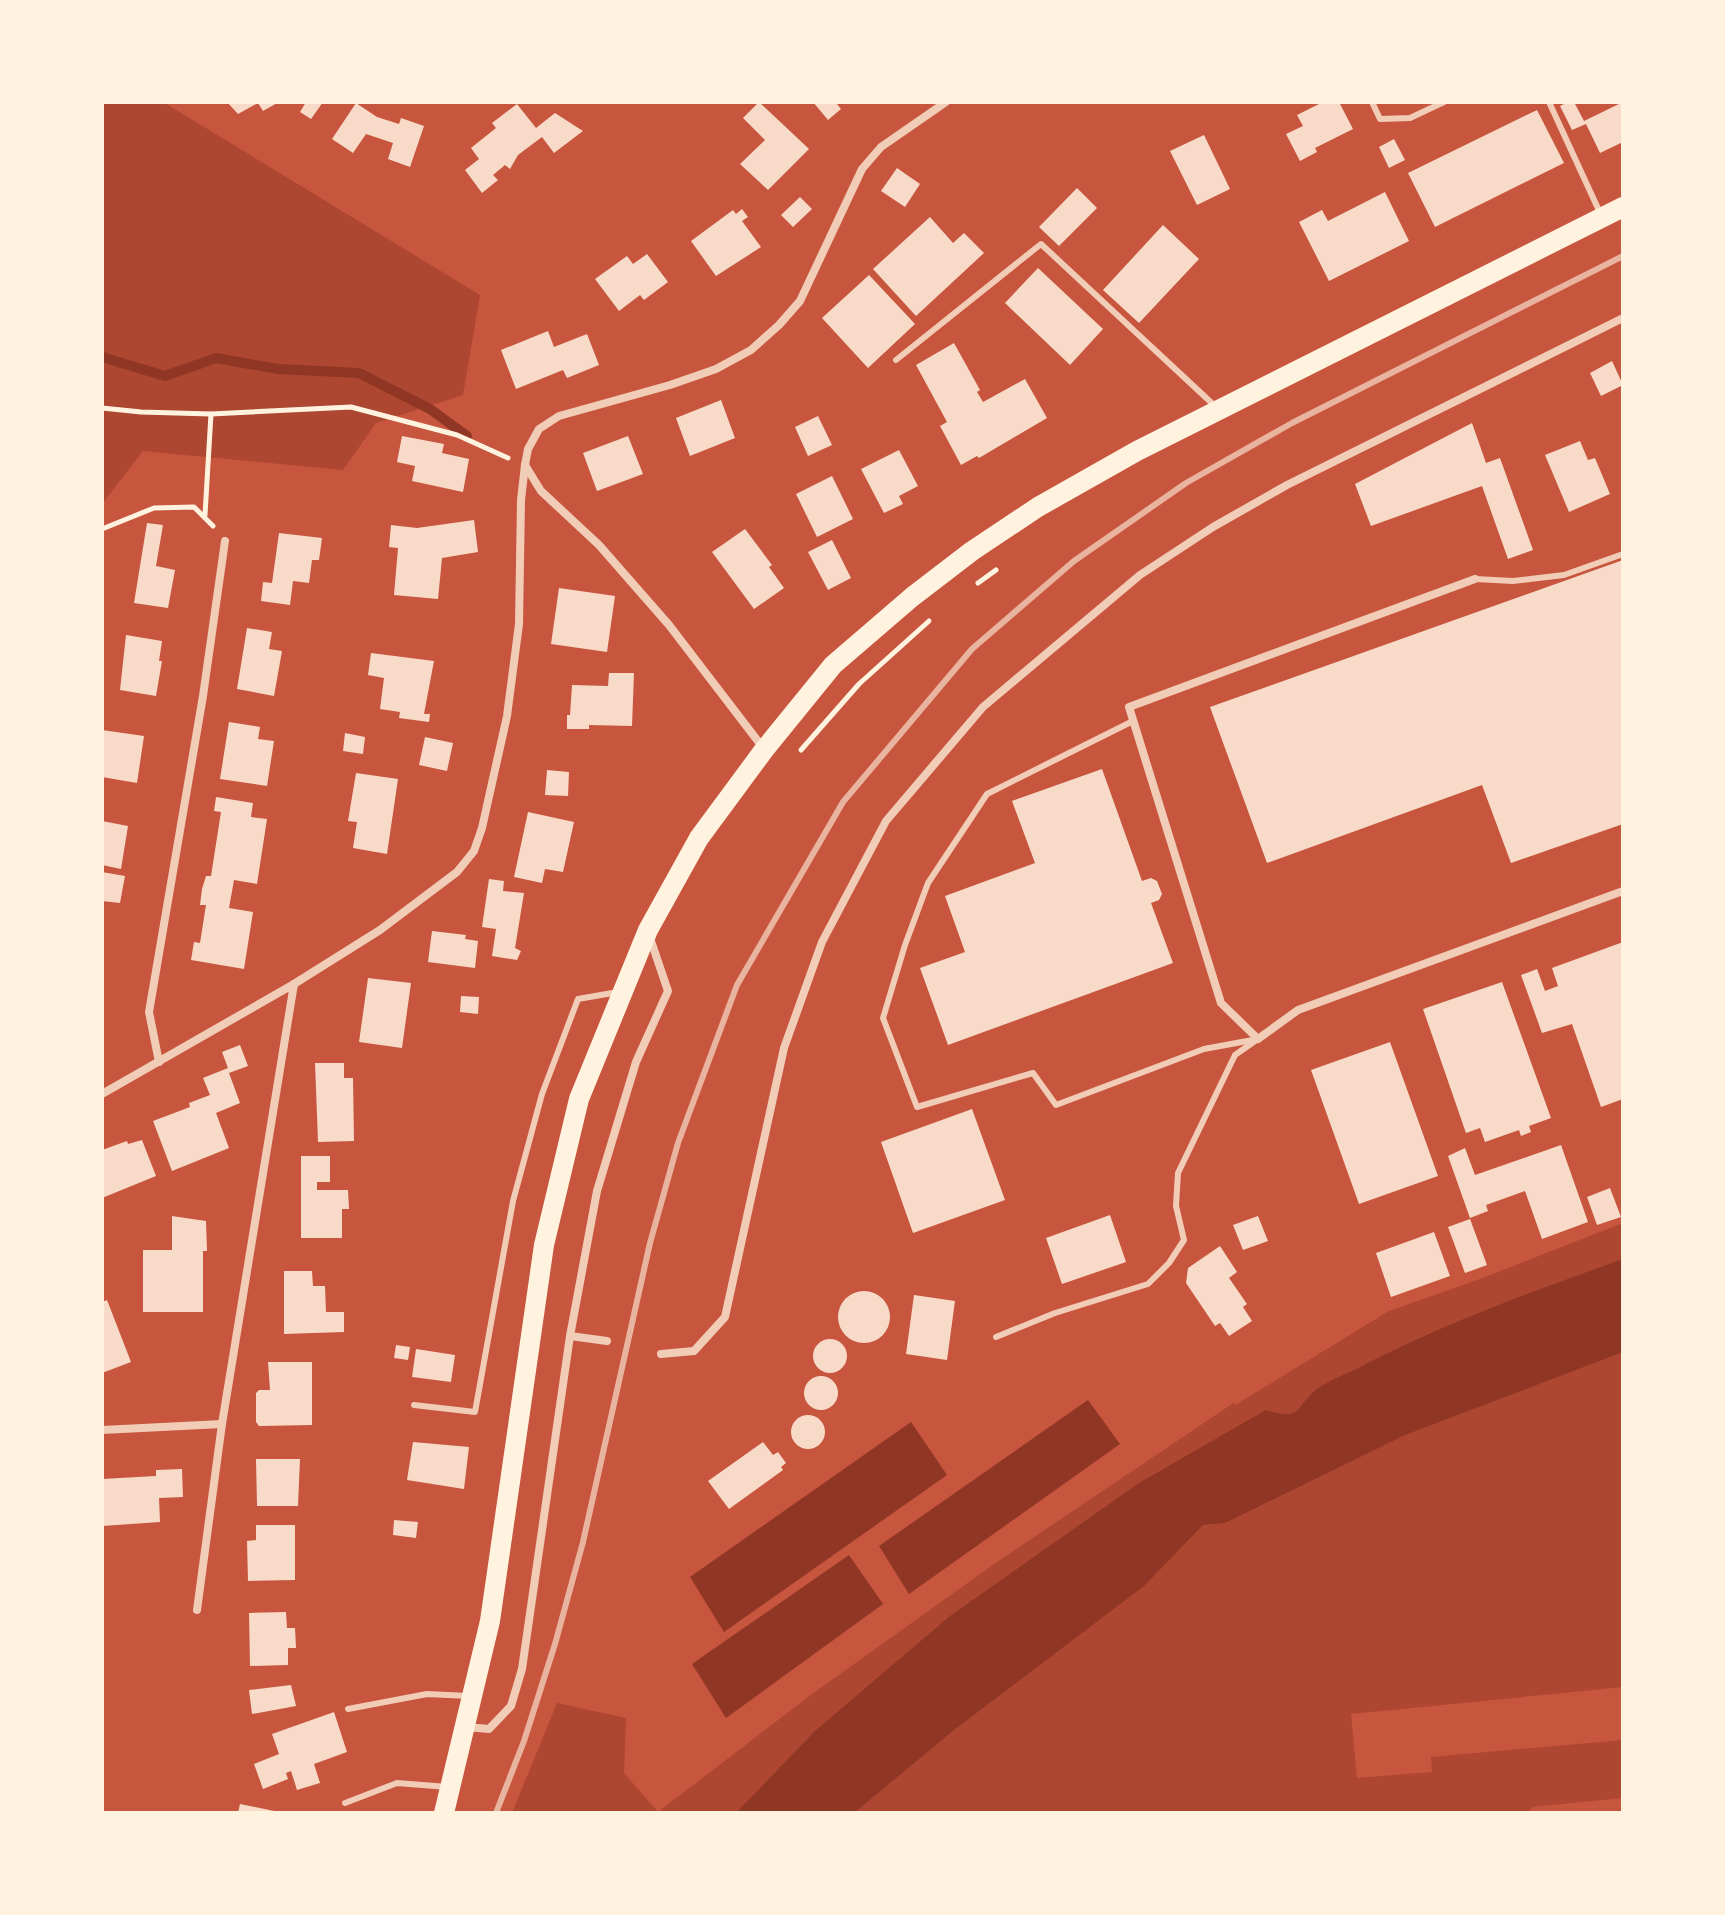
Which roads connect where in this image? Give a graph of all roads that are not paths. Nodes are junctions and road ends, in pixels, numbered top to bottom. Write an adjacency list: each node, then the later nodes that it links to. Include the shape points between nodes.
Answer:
1 (946, 102): 10 (street, via 881,147 862,169 800,301 761,342 716,369 559,416 539,429)
2 (1372, 102): 3 (lane, via 1380,119 1410,118)
3 (1444, 102)
4 (1549, 102): 6 (lane)
5 (1623, 207): 6 (main road)
6 (1602, 217): 9 (main road)
7 (1623, 318): 26 (street, via 1213,527 1140,575 983,707 886,821 822,942 784,1048 725,1317 694,1351)
8 (896, 360): 9 (lane, via 1041,244)
9 (1218, 409): 15 (main road, via 1038,507 972,551 833,665)
10 (525, 465): 15 (street, via 541,491 641,592); 18 (street, via 519,624 511,685 474,851 457,872 402,914)
11 (225, 541): 21 (street, via 149,1012)
12 (1623, 554): 13 (lane, via 1564,575)
13 (1475, 579): 14 (street, via 1129,707)
14 (1133, 721): 20 (street, via 1221,1003); 20 (lane, via 987,794 928,883 883,1018 917,1107 1033,1073 1056,1105 1204,1049)
15 (764, 750): 17 (main road, via 699,838)
16 (1623, 891): 20 (street, via 1298,1010)
17 (648, 930): 19 (main road); 23 (street, via 668,991 615,1125)
18 (294, 984): 21 (street); 28 (street)
19 (623, 992): 27 (lane, via 578,999 542,1094 513,1201 475,1412); 31 (main road, via 579,1099 544,1245 490,1621)
20 (1258, 1039): 24 (lane, via 1235,1055 1178,1173 1176,1206 1184,1240 1169,1263 1148,1284)
21 (159, 1062): 22 (street)
22 (102, 1094)
23 (570, 1336): 25 (street); 33 (street, via 522,1669 511,1706 489,1729)
24 (996, 1337)
25 (607, 1341)
26 (661, 1354)
27 (414, 1405)
28 (222, 1424): 29 (street); 30 (street)
29 (102, 1430)
30 (197, 1610)
31 (473, 1697): 32 (lane, via 427,1694); 33 (main road)
32 (348, 1709)
33 (466, 1727): 34 (main road)
34 (452, 1788): 35 (lane, via 397,1783); 36 (main road)
35 (345, 1803)
36 (444, 1813)

